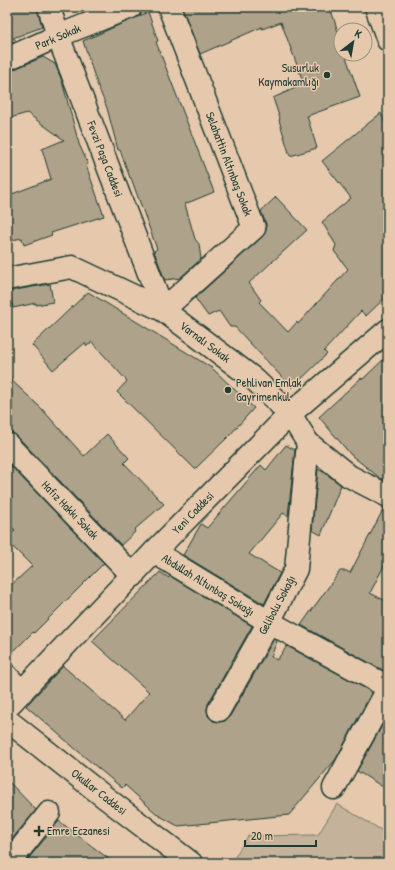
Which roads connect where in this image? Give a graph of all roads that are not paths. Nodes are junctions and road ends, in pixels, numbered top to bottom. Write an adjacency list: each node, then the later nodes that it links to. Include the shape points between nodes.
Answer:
1 (49, 7): 5 (street, Fevzi Paşa Caddesi)
2 (131, 7): 5 (street, Park Sokak)
3 (169, 7): 9 (street, Selahattin Altınbaş Sokak, via 254,228)
4 (376, 7): 6 (street)
5 (58, 36): 7 (street, Park Sokak); 9 (street, Fevzi Paşa Caddesi)
6 (388, 40)
7 (7, 59)
8 (7, 279): 9 (street, Varnalı Sokak, via 72,268)
9 (163, 310): 11 (street, Varnalı Sokak, via 254,379)
10 (388, 330): 11 (street, Yeni Caddesi)
11 (290, 414): 12 (street, Varnalı Sokak); 15 (street, Yeni Caddesi)
12 (308, 443): 14 (street, Varnalı Sokak, via 349,476); 17 (street, Gelibolu Sokağı, via 296,569)
13 (7, 444): 16 (street, Hafız Hakkı Sokak)
14 (388, 496)
15 (154, 552): 16 (street, Yeni Caddesi); 17 (street, Abdullah Altunbaş Sokağı)
16 (133, 576): 20 (street, Yeni Caddesi)
17 (269, 622): 19 (street, Abdullah Altunbaş Sokağı); 21 (street, Gelibolu Sokağı)
18 (7, 676): 20 (street)
19 (388, 688): 23 (street)
20 (15, 700)
21 (219, 710)
22 (7, 720): 26 (street, Okullar Caddesi)
23 (334, 788)
24 (50, 813): 25 (street)
25 (10, 863)
26 (191, 863)

